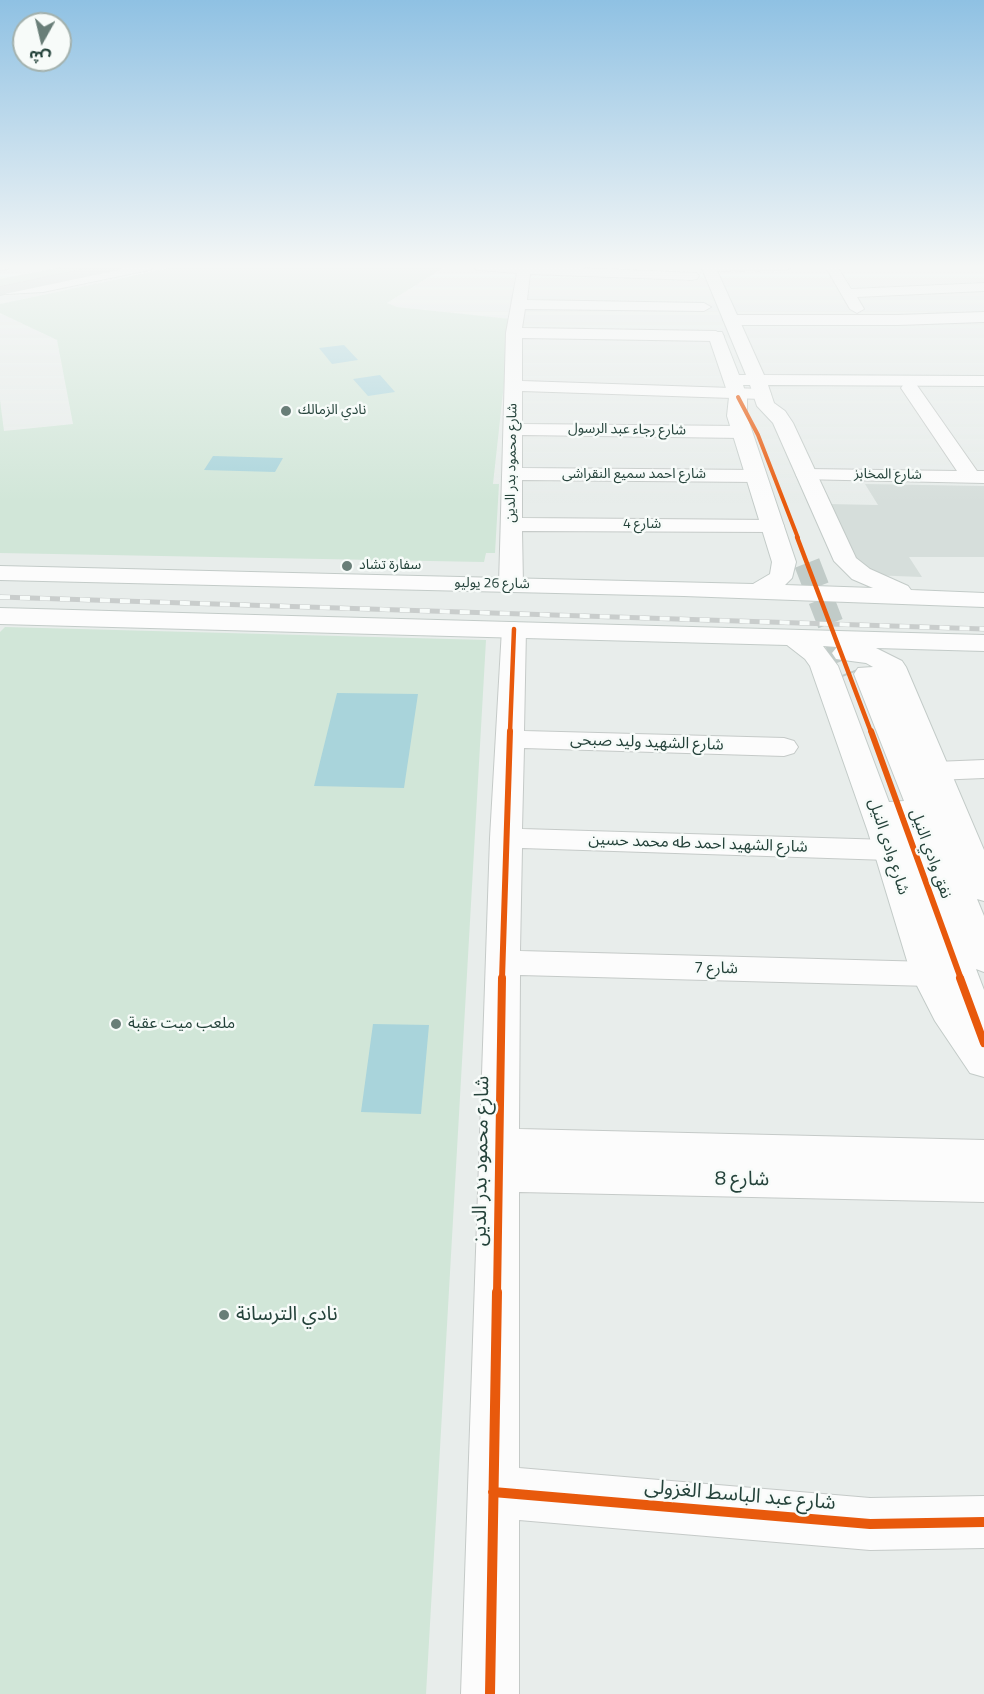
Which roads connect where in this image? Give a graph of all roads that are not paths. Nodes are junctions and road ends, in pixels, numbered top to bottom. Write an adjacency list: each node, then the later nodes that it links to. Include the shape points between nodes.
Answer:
1 (514, 345): 5 (street, شارع محمود بدر الدين)
2 (719, 345): 9 (street)
3 (742, 345): 10 (street)
4 (984, 381): 6 (street)
5 (513, 382): 9 (street); 11 (street, شارع محمود بدر الدين)
6 (797, 384): 7 (street); 10 (street)
7 (910, 388): 8 (street); 16 (street)
8 (984, 389)
9 (736, 390): 10 (street); 12 (street); 19 (street)
10 (762, 393): 15 (street, via 783,423); 19 (street)
11 (512, 425): 12 (street, شارع رجاء عبد الرسول); 13 (street, شارع محمود بدر الدين)
12 (740, 428): 14 (street)
13 (512, 469): 14 (street, شارع احمد سميع النقراشى); 17 (street, شارع محمود بدر الدين)
14 (754, 472): 18 (street)
15 (806, 475): 16 (street, شارع المخابز); 19 (street)
16 (977, 477)
17 (511, 519): 18 (street, شارع 4); 21 (street, شارع محمود بدر الدين)
18 (771, 522): 19 (street)
19 (815, 562): 22 (street, via 784,569 780,578); 23 (street, via 861,574)
20 (0, 573): 21 (street, شارع 26 يوليو)
21 (511, 585): 22 (street, شارع 26 يوليو)
22 (757, 592): 23 (street, شارع 26 يوليو)
23 (915, 597): 24 (street, شارع 26 يوليو)
24 (984, 600)
25 (0, 616): 26 (street)
26 (514, 629): 27 (street); 30 (street, شارع محمود بدر الدين)
27 (791, 636): 28 (street); 29 (street, شارع وادى النيل, via 815,653)
28 (984, 643)
29 (858, 670): 33 (street, شارع وادى النيل); 35 (street, شارع وادى النيل); 38 (street, نفق وادي النيل); 40 (street, نفق وادي النيل)
30 (511, 731): 31 (street, شارع الشهيد وليد صبحى); 34 (street, شارع محمود بدر الدين)
31 (781, 739)
32 (984, 769): 33 (street)
33 (935, 771): 36 (street, شارع وادى النيل)
34 (506, 829): 35 (street, شارع الشهيد احمد طه محمد حسين); 37 (street, شارع محمود بدر الدين)
35 (887, 841): 39 (street, شارع وادى النيل)
36 (980, 872)
37 (502, 953): 39 (street, شارع 7); 43 (street, شارع محمود بدر الدين)
38 (984, 959)
39 (926, 964): 41 (street, شارع وادى النيل, via 949,1011)
40 (984, 1043)
41 (984, 1062)
42 (984, 1156): 43 (street, شارع 8)
43 (499, 1160): 44 (street, شارع 8); 45 (street, شارع محمود بدر الدين)
44 (984, 1185)
45 (493, 1492): 46 (street, شارع عبد الباسط الغزولى, via 870,1524); 47 (street, شارع محمود بدر الدين)
46 (984, 1522)
47 (490, 1694)

